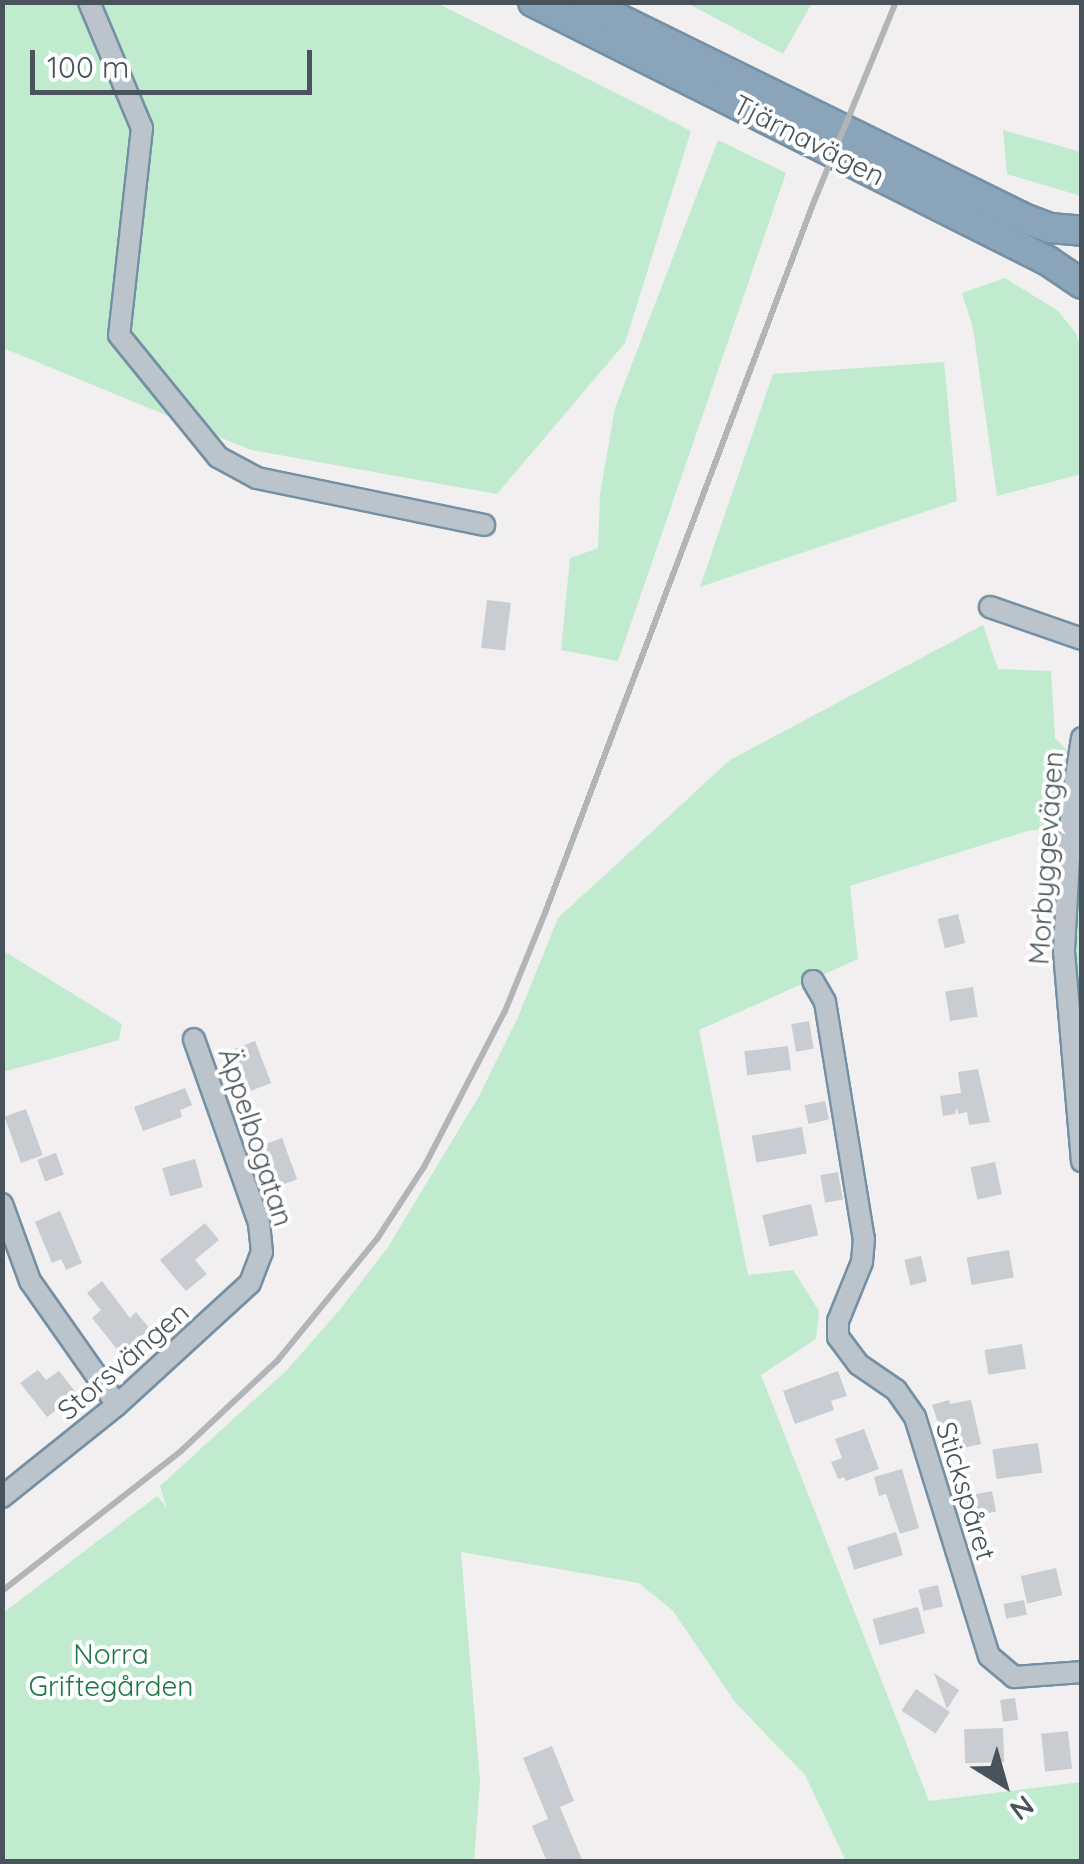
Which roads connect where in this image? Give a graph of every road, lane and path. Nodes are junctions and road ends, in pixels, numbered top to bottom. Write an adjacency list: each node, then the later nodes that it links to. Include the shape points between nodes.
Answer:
1 (89, 2): 6 (street, via 142,128 119,335 218,457 258,478)
2 (533, 2): 5 (highway, Tjärnavägen, via 1031,252)
3 (584, 2): 4 (highway, Tjärnavägen, via 1021,217)
4 (1082, 231)
5 (1082, 284)
6 (484, 525)
7 (990, 607): 8 (street)
8 (1082, 639)
9 (1082, 738): 12 (street, Morbyggevägen, via 1064,952)
10 (813, 981): 17 (street, Stickspåret, via 828,1020 864,1239 838,1337 858,1364 896,1390 915,1417 989,1656 1014,1677)
11 (194, 1039): 14 (street, Äppelbogatan, via 260,1223)
12 (1082, 1161)
13 (2, 1204): 15 (street, via 30,1281)
14 (262, 1252): 15 (street, Storsvängen, via 250,1283)
15 (117, 1405): 16 (street, Storsvängen)
16 (2, 1497)
17 (1082, 1672)

